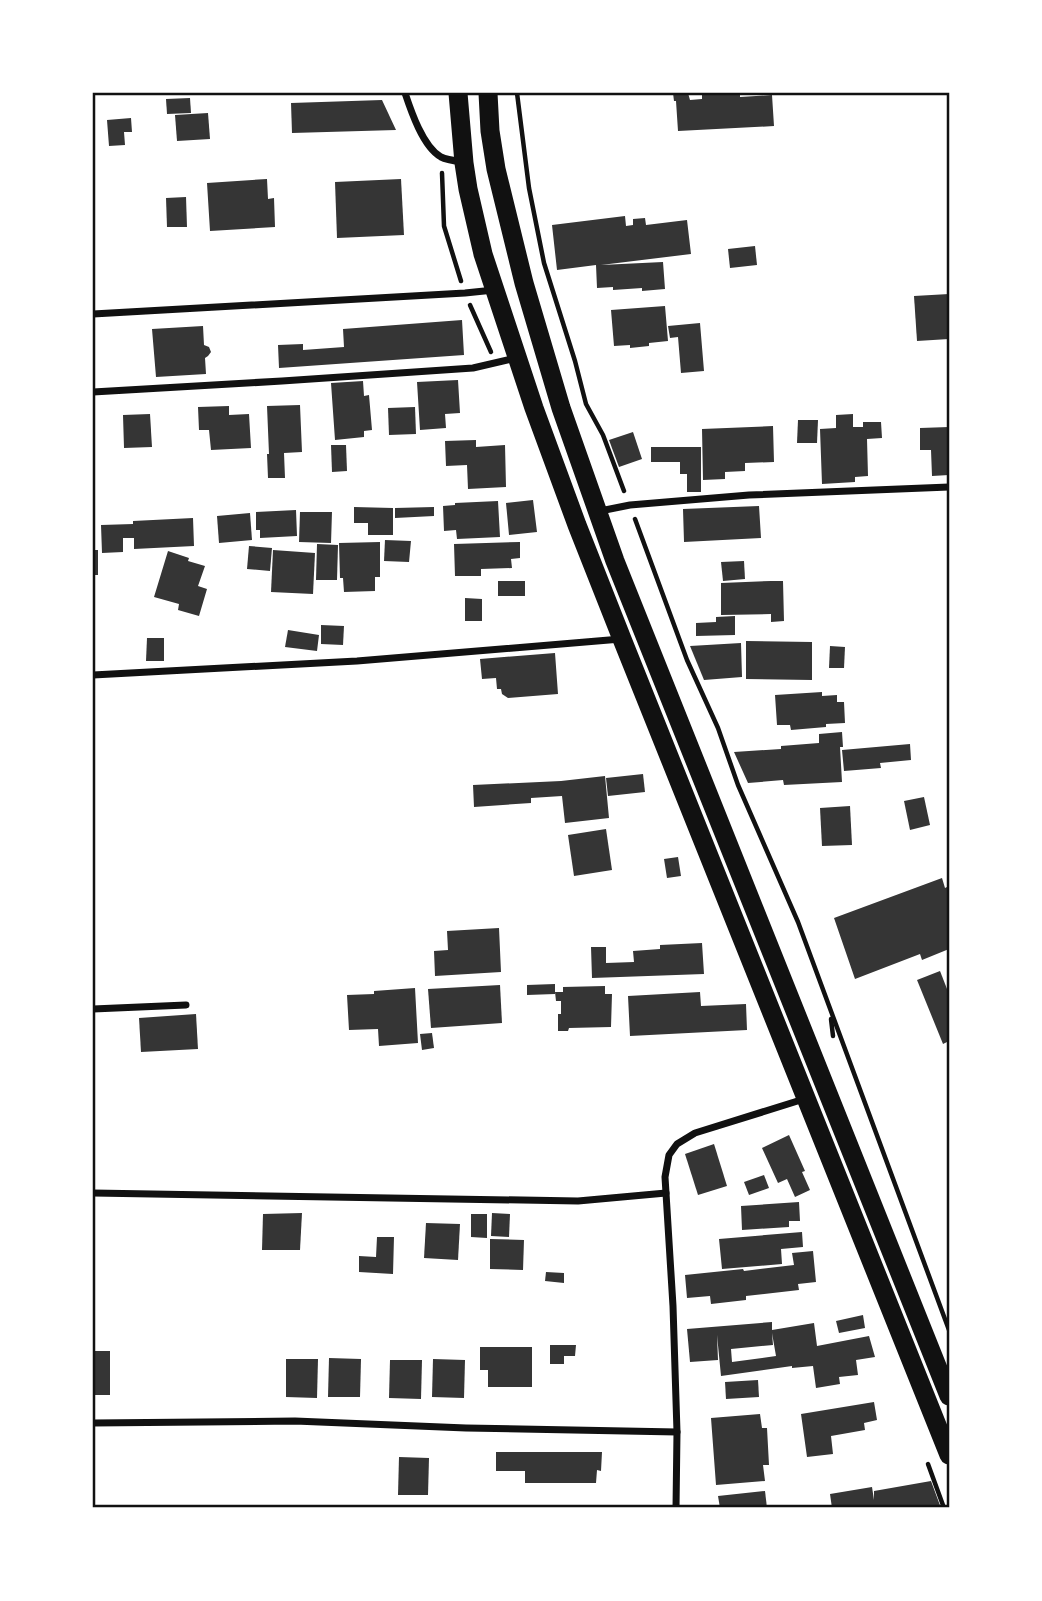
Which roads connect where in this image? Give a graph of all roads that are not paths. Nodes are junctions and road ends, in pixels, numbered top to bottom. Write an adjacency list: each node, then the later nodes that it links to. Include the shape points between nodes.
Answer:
1 (405, 93): 4 (street, via 435,153)
2 (458, 93): 4 (highway)
3 (488, 93): 10 (highway, via 496,169 524,283)
4 (464, 163): 5 (highway)
5 (494, 290): 6 (street); 7 (highway)
6 (93, 314)
7 (517, 358): 8 (street, via 473,368); 11 (highway)
8 (93, 392)
9 (948, 487): 10 (street, via 774,494)
10 (597, 511): 18 (highway)
11 (622, 639): 12 (street); 15 (highway)
12 (93, 675)
13 (186, 1005): 14 (street)
14 (93, 1009)
15 (807, 1098): 17 (street, via 685,1138 669,1155); 21 (highway)
16 (93, 1193): 17 (street, via 578,1201)
17 (666, 1194): 20 (street)
18 (949, 1396)
19 (93, 1423): 20 (street, via 295,1421)
20 (677, 1432): 22 (street)
21 (949, 1455)
22 (676, 1508)

